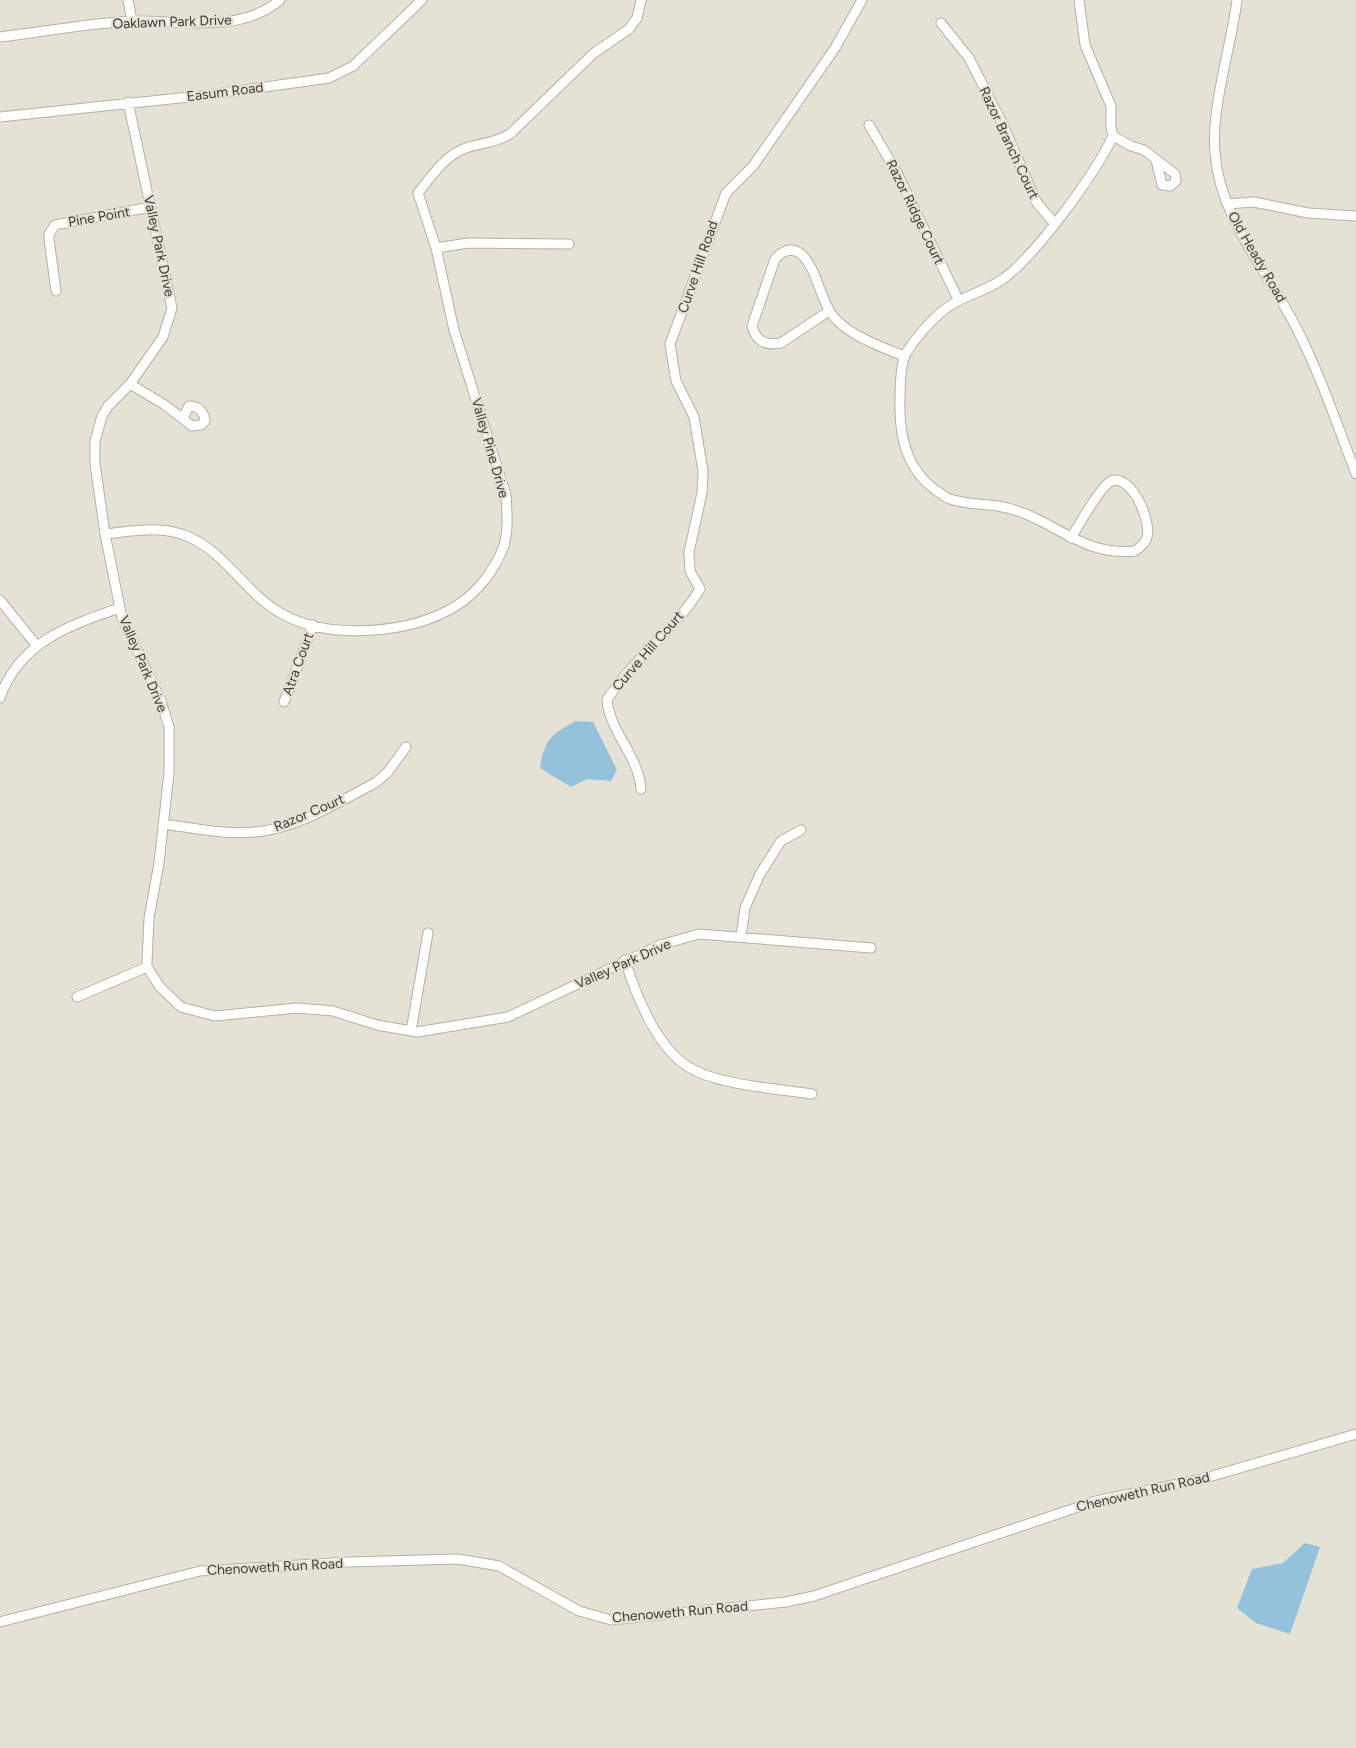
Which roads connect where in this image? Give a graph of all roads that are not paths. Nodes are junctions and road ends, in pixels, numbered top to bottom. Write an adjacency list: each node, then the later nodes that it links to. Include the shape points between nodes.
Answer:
1 (128, 0): 8 (street)
2 (280, 0): 8 (street, Oaklawn Park Drive, via 270,9 249,18)
3 (422, 0): 11 (street, Easum Road, via 353,66 330,78)
4 (641, 0): 21 (street, Valley Pine Drive, via 637,18 629,29 594,53 510,134 497,142 464,149 450,157 418,193)
5 (862, 0): 31 (street, Curve Hill Road, via 835,48 753,166 726,193 670,344 676,381 694,417 703,471 702,493 691,538)
6 (1079, 0): 14 (street, via 1085,45 1111,106)
7 (1236, 0): 16 (street, Old Heady Road, via 1215,129 1216,167)
8 (132, 21): 10 (street, Oaklawn Park Drive)
9 (941, 24): 19 (street, Razor Branch Court, via 969,58 1037,203)
10 (0, 37)
11 (128, 102): 12 (street, Easum Road); 17 (street, Valley Park Drive)
12 (0, 116)
13 (869, 125): 23 (street, Razor Ridge Court, via 896,171)
14 (1114, 136): 15 (street, via 1144,150); 19 (street, via 1094,170)
15 (1156, 160)
16 (1227, 204): 18 (street, via 1254,202 1308,213); 28 (street, Old Heady Road, via 1312,360)
17 (151, 207): 22 (street, Pine Point, via 55,225 49,239); 26 (street, Valley Park Drive, via 172,308 163,337)
18 (1356, 216)
19 (1054, 223): 23 (street, via 1012,272 996,284)
20 (569, 244): 21 (street, via 476,243)
21 (436, 248): 34 (street, Valley Pine Drive, via 454,330 506,495 504,546 477,589 440,614 374,630)
22 (56, 291)
23 (959, 301): 25 (street, via 923,329)
24 (829, 311): 24 (street, via 808,260 790,249 774,259 752,326 754,336 772,345 781,343); 25 (street, via 848,330)
25 (904, 356): 30 (street, via 900,415 907,456 922,479 949,499 1018,509 1051,524)
26 (130, 384): 27 (street); 29 (street, Valley Park Drive, via 108,406 98,428 95,464)
27 (183, 418)
28 (1356, 474)
29 (105, 534): 33 (street, Valley Park Drive); 34 (street, Valley Pine Drive, via 156,529 187,536 225,561 273,608)
30 (1070, 538): 30 (street, via 1099,550 1136,551 1147,539 1148,522 1133,490 1124,482 1113,480 1103,487)
31 (690, 571): 39 (street, Curve Hill Court, via 700,589 630,668 607,700 609,716 640,774)
32 (0, 600): 35 (street)
33 (120, 608): 35 (street, via 70,625); 40 (street, Valley Park Drive, via 161,701 169,727)
34 (312, 626): 37 (street, Atra Court)
35 (37, 646): 36 (street, via 15,670)
36 (0, 698)
37 (284, 702)
38 (406, 748): 40 (street, Razor Court, via 375,783 281,827 233,833)
39 (641, 789)
40 (164, 824): 46 (street, Valley Park Drive, via 149,918)
41 (801, 830): 43 (street, via 781,842 760,874 745,908)
42 (428, 933): 48 (street)
43 (741, 936): 44 (street, Valley Park Drive); 45 (street, Valley Park Drive, via 699,934 660,945)
44 (871, 948)
45 (625, 960): 48 (street, Valley Park Drive, via 508,1017); 49 (street, via 634,986 666,1047 692,1069 736,1083)
46 (147, 967): 47 (street); 48 (street, Valley Park Drive, via 160,987 180,1007 215,1016 297,1008 332,1011 377,1025)
47 (77, 997)
48 (411, 1031)
49 (812, 1094)
50 (1356, 1434): 51 (street, Chenoweth Run Road, via 1202,1479 1096,1500 814,1596 786,1602 611,1620 579,1611 499,1566 458,1559 200,1571)
51 (0, 1622)

